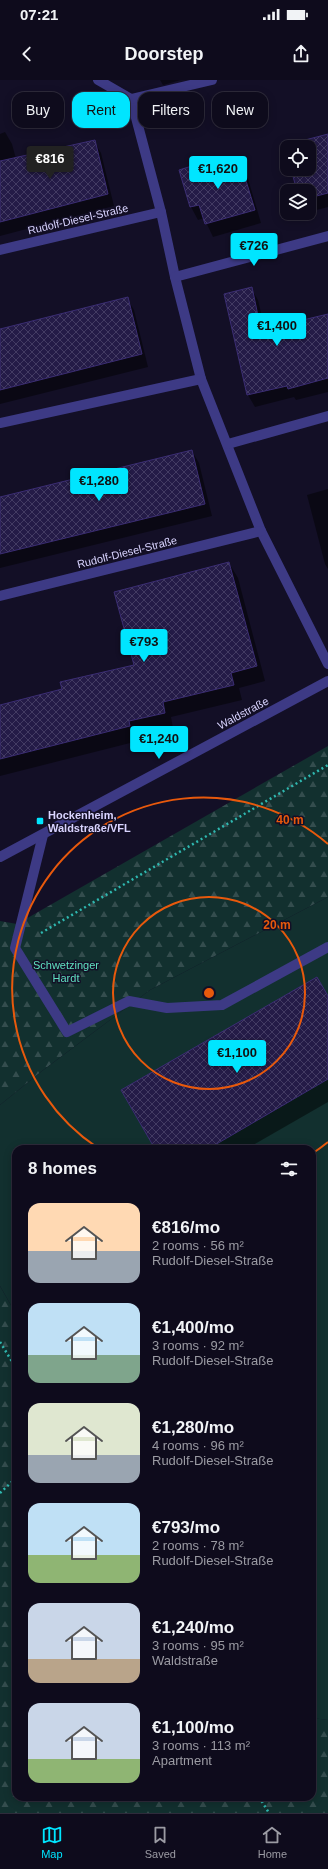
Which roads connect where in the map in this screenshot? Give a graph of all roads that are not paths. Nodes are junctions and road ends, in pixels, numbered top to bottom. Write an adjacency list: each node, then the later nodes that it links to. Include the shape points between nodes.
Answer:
1 (98, 80): 3 (street)
2 (212, 80): 3 (street)
3 (131, 100): 4 (street)
4 (161, 212): 6 (street, Rudolf-Diesel-Straße); 7 (street)
5 (328, 236): 7 (street)
6 (0, 250)
7 (175, 277): 8 (street)
8 (201, 379): 10 (street); 11 (street)
9 (328, 416): 11 (street)
10 (0, 423)
11 (228, 444): 12 (street)
12 (261, 531): 13 (street, Rudolf-Diesel-Straße); 14 (street)
13 (0, 596)
14 (328, 664)
15 (328, 681): 16 (street, Waldstraße)
16 (42, 835): 17 (street, Waldstraße); 18 (street, via 16,948 67,1032 129,1001 167,1008 222,1005)
17 (0, 856)
18 (328, 947)

